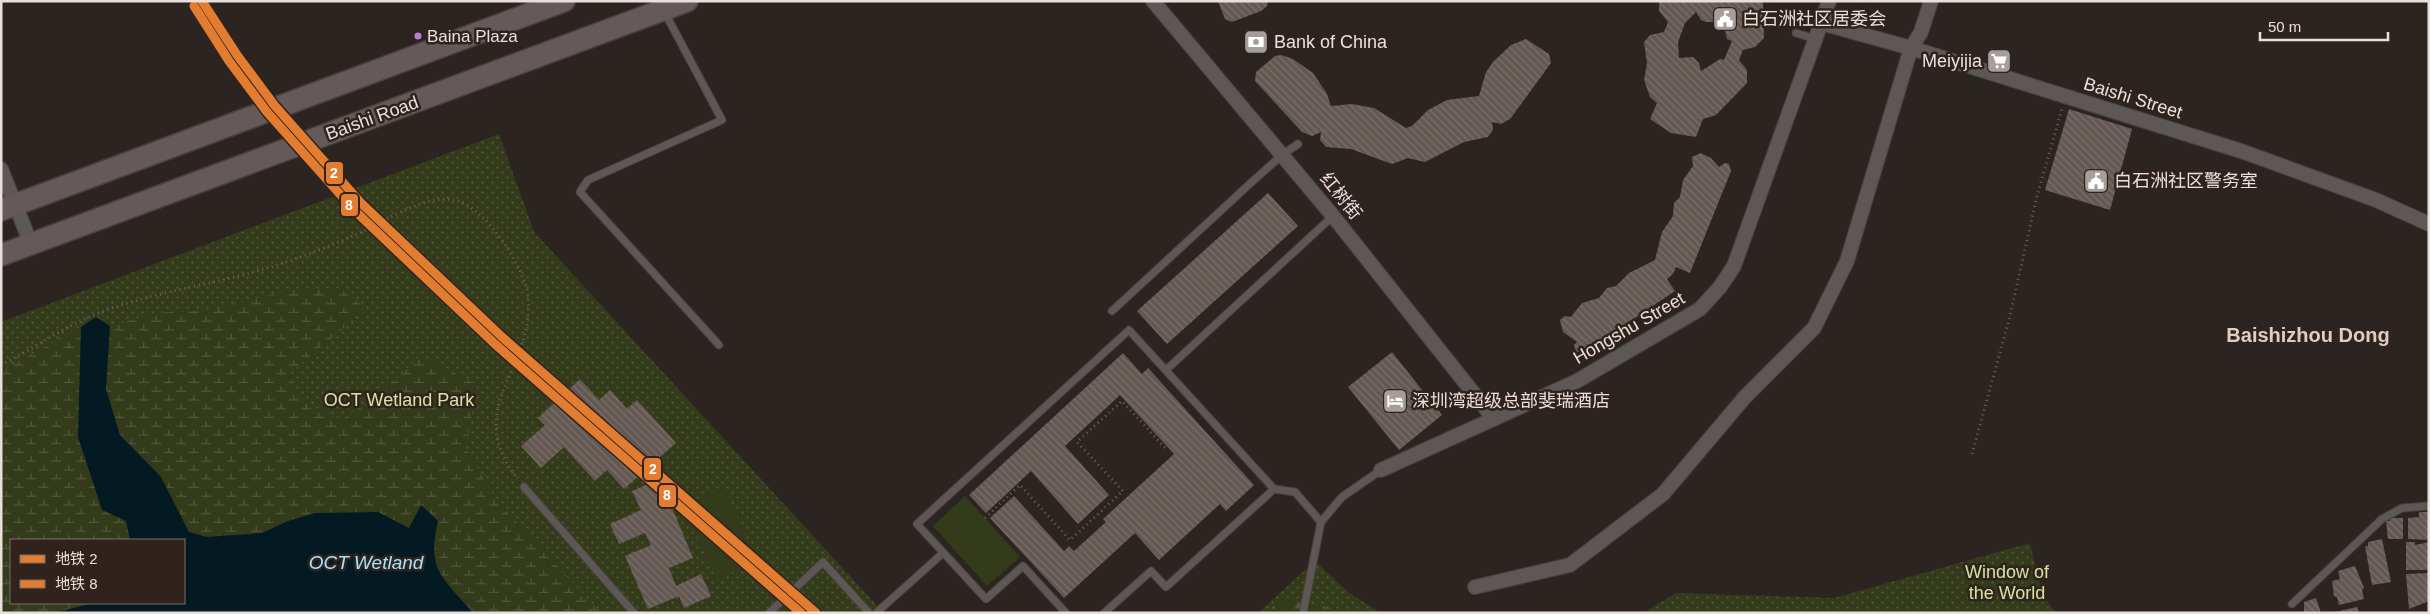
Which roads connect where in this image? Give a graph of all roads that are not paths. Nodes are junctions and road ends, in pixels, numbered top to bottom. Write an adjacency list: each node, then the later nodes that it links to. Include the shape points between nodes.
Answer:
1 (564, 1): 14 (main road)
2 (687, 1): 6 (main road, Baishi Road)
3 (1154, 1): 12 (street, 红树街)
4 (1829, 1): 7 (street, Hongshu Street)
5 (1931, 1): 10 (street, via 1921,32)
6 (664, 11): 17 (main road, Baishi Road); 20 (lane, via 722,120 588,180 580,192)
7 (1821, 23): 9 (street, Hongshu Street); 10 (street, Baishi Street)
8 (1796, 33): 9 (lane)
9 (1815, 39): 22 (street, Hongshu Street, via 1734,266 1720,287 1700,310 1577,380)
10 (1911, 48): 16 (street, Baishi Street, via 2241,151 2376,200); 29 (street, via 1847,262 1814,328 1745,397 1663,494 1570,565)
11 (1298, 144): 12 (lane)
12 (1282, 155): 15 (street, 红树街); 19 (lane)
13 (1, 170): 14 (street)
14 (8, 207): 17 (street)
15 (1333, 216): 21 (lane); 22 (street, 红树街)
16 (2429, 224)
17 (30, 244): 18 (main road, Baishi Road)
18 (1, 255)
19 (1112, 312)
20 (720, 345)
21 (1166, 370): 25 (lane); 28 (lane, via 1129,330 917,524)
22 (1494, 419): 23 (street, Hongshu Street)
23 (1381, 470): 27 (lane, via 1342,497)
24 (524, 487): 31 (lane)
25 (1274, 488): 27 (lane, via 1295,492); 36 (lane, via 1166,587 1150,570)
26 (2429, 506): 30 (lane, via 2402,508 2382,519)
27 (1321, 522): 37 (lane)
28 (943, 553): 34 (lane); 35 (lane, via 986,599 1023,566)
29 (1475, 587)
30 (2292, 604)
31 (634, 613)
32 (768, 613): 33 (lane, via 823,562)
33 (869, 613)
34 (876, 613)
35 (1066, 613)
36 (1104, 613)
37 (1303, 613)

